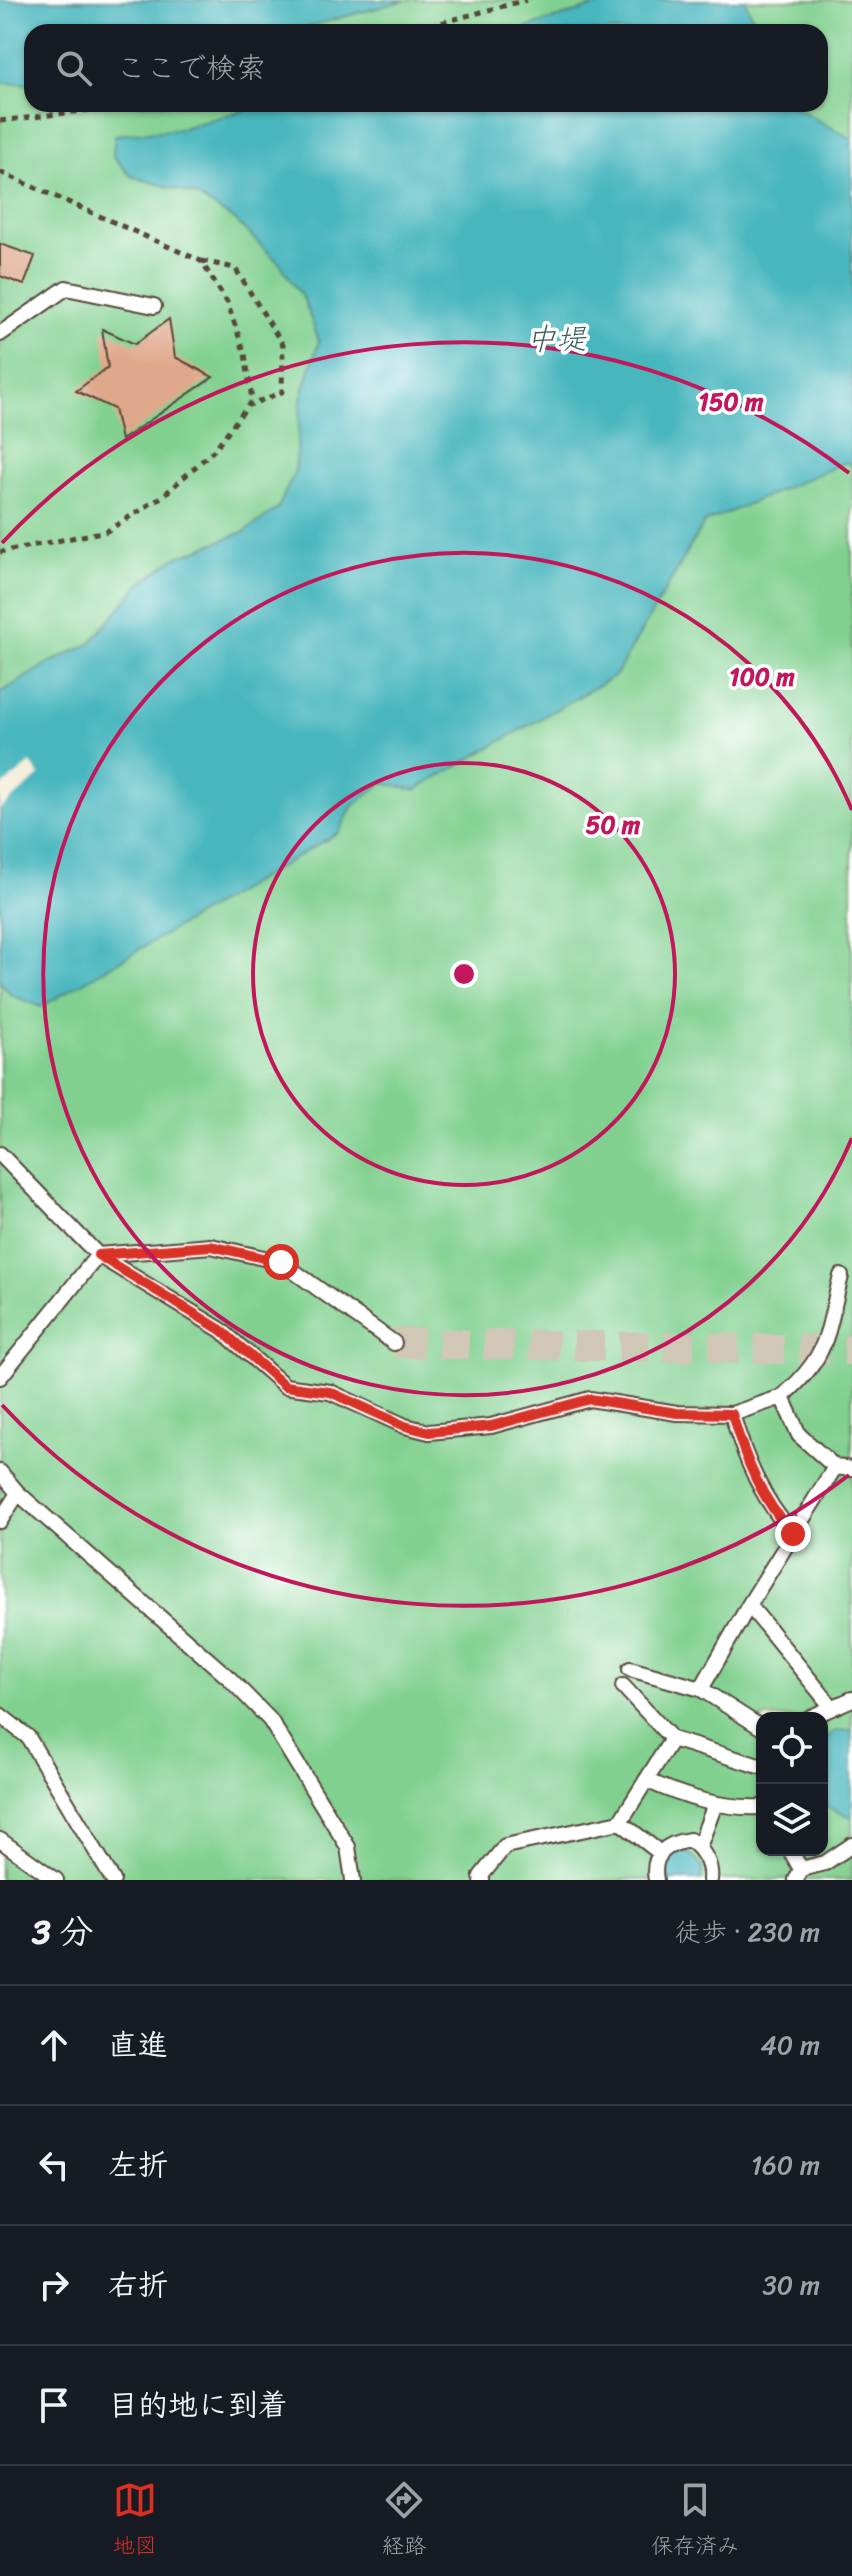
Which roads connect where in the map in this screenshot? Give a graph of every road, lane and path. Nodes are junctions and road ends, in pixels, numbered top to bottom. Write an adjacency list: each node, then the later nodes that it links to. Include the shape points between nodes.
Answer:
1 (526, 0): 2 (path)
2 (437, 24)
3 (74, 112): 4 (path)
4 (0, 121)
5 (0, 172): 6 (path)
6 (201, 261): 9 (path, via 227,302 245,354 252,400); 9 (path, via 235,268 283,345 282,392)
7 (154, 306): 8 (lane, via 66,288)
8 (0, 334)
9 (247, 406): 10 (path, via 214,450 163,496 107,531)
10 (0, 552)
11 (0, 1154): 12 (lane)
12 (98, 1255): 14 (lane, via 211,1246 281,1262); 15 (lane); 17 (lane, via 221,1330 285,1386 330,1392 405,1426 429,1432 491,1426 590,1399 677,1413)
13 (841, 1276): 16 (lane, via 821,1355)
14 (394, 1343)
15 (0, 1377)
16 (782, 1397): 17 (lane); 18 (lane, via 799,1435)
17 (732, 1414): 23 (lane, via 743,1454 772,1510)
18 (835, 1467): 19 (lane); 23 (lane)
19 (852, 1469)
20 (0, 1472): 21 (lane)
21 (18, 1493): 22 (lane); 46 (lane, via 270,1720 348,1847)
22 (0, 1521)
23 (793, 1534): 24 (lane)
24 (749, 1605): 27 (lane); 29 (lane)
25 (630, 1669): 27 (lane)
26 (623, 1686): 33 (lane)
27 (701, 1689): 32 (lane)
28 (852, 1699): 29 (lane)
29 (831, 1706): 30 (lane)
30 (820, 1712)
31 (0, 1715): 45 (lane, via 28,1737)
32 (756, 1724)
33 (672, 1739): 34 (lane); 35 (lane)
34 (756, 1765)
35 (646, 1780): 36 (lane); 38 (lane)
36 (715, 1804): 37 (lane); 41 (lane)
37 (756, 1807)
38 (620, 1822): 42 (lane); 47 (lane, via 505,1846)
39 (0, 1840): 44 (lane)
40 (852, 1845): 43 (lane)
41 (699, 1847): 42 (lane, via 690,1840); 49 (lane, via 711,1870)
42 (659, 1852): 48 (lane)
43 (798, 1875)
44 (56, 1880)
45 (113, 1880)
46 (353, 1880)
47 (482, 1880)
48 (656, 1880)
49 (710, 1880)

